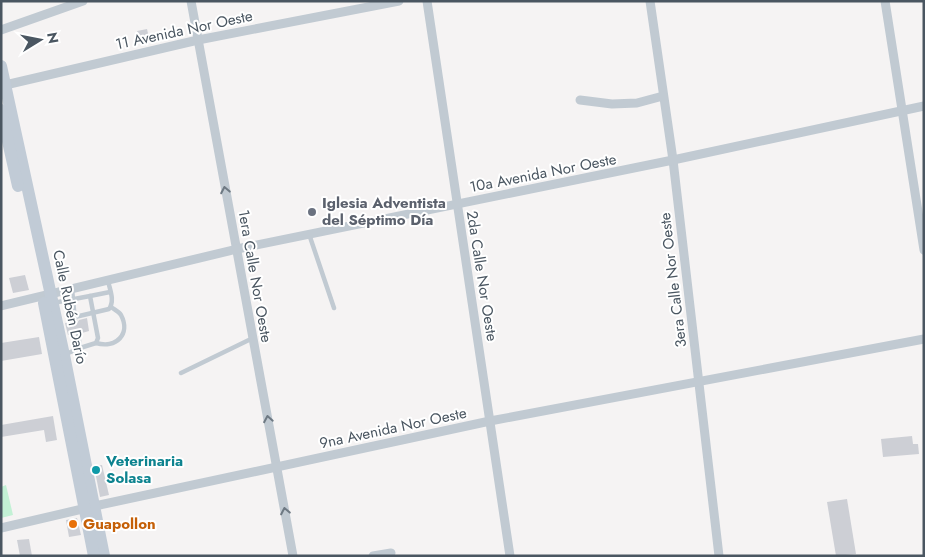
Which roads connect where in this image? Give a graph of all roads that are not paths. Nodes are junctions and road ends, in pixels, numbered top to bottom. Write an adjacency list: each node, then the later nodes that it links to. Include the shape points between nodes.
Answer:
1 (83, 1): 7 (street)
2 (190, 1): 8 (street, 1era Calle Nor Oeste)
3 (399, 1): 8 (street, 11 Avenida Nor Oeste)
4 (427, 1): 20 (street, 2da Calle Nor Oeste)
5 (650, 1): 11 (street, 3era Calle Nor Oeste)
6 (885, 1): 15 (street)
7 (1, 30)
8 (198, 40): 10 (street, 11 Avenida Nor Oeste); 22 (street, 1era Calle Nor Oeste, one-way to 8)
9 (1, 66): 10 (street, Calle Rubén Darío)
10 (3, 85): 16 (street, Calle Rubén Darío)
11 (663, 96): 12 (street, via 637,103); 17 (street, 3era Calle Nor Oeste)
12 (580, 100)
13 (924, 106): 15 (street, 10a Avenida Nor Oeste)
14 (1, 110): 16 (street, Calle Rubén Darío)
15 (902, 110): 17 (street, 10a Avenida Nor Oeste); 19 (street)
16 (15, 155): 28 (street, Calle Rubén Darío)
17 (672, 160): 20 (street, 10a Avenida Nor Oeste); 41 (street, 3era Calle Nor Oeste)
18 (924, 175): 19 (street)
19 (913, 178): 23 (street)
20 (457, 204): 21 (street, 10a Avenida Nor Oeste); 42 (street, 2da Calle Nor Oeste)
21 (309, 234): 22 (street, 10a Avenida Nor Oeste); 32 (lane)
22 (236, 249): 24 (street, 10a Avenida Nor Oeste); 35 (street, 1era Calle Nor Oeste)
23 (924, 250)
24 (108, 281): 25 (street, 10a Avenida Nor Oeste); 26 (lane)
25 (72, 289): 28 (street, 10a Avenida Nor Oeste); 29 (lane)
26 (110, 292): 27 (lane); 31 (lane)
27 (90, 296): 29 (lane); 33 (lane)
28 (48, 300): 29 (lane); 30 (street, 10a Avenida Nor Oeste); 39 (street, Calle Rubén Darío)
29 (73, 300): 33 (lane, via 75,319)
30 (1, 306)
31 (112, 307): 33 (lane); 37 (lane, via 120,314 124,329 119,340 112,345)
32 (334, 308)
33 (94, 313): 37 (lane)
34 (78, 334): 38 (lane)
35 (253, 338): 40 (lane); 43 (street, 1era Calle Nor Oeste, one-way to 35)
36 (924, 339): 41 (street, 9na Avenida Nor Oeste)
37 (96, 343): 38 (lane)
38 (80, 348): 39 (lane)
39 (60, 357): 44 (street, Calle Rubén Darío)
40 (181, 374)
41 (699, 382): 42 (street, 9na Avenida Nor Oeste); 52 (street, 3era Calle Nor Oeste)
42 (490, 421): 43 (street, 9na Avenida Nor Oeste); 51 (street, 2da Calle Nor Oeste)
43 (276, 466): 44 (street, 9na Avenida Nor Oeste); 49 (street, 1era Calle Nor Oeste, one-way to 43)
44 (90, 507): 45 (street, 9na Avenida Nor Oeste); 47 (street, Calle Rubén Darío); 48 (street, Calle Rubén Darío)
45 (1, 528)
46 (391, 553): 50 (street)
47 (94, 556)
48 (103, 556)
49 (293, 556)
50 (373, 556)
51 (510, 556)
52 (719, 556)

